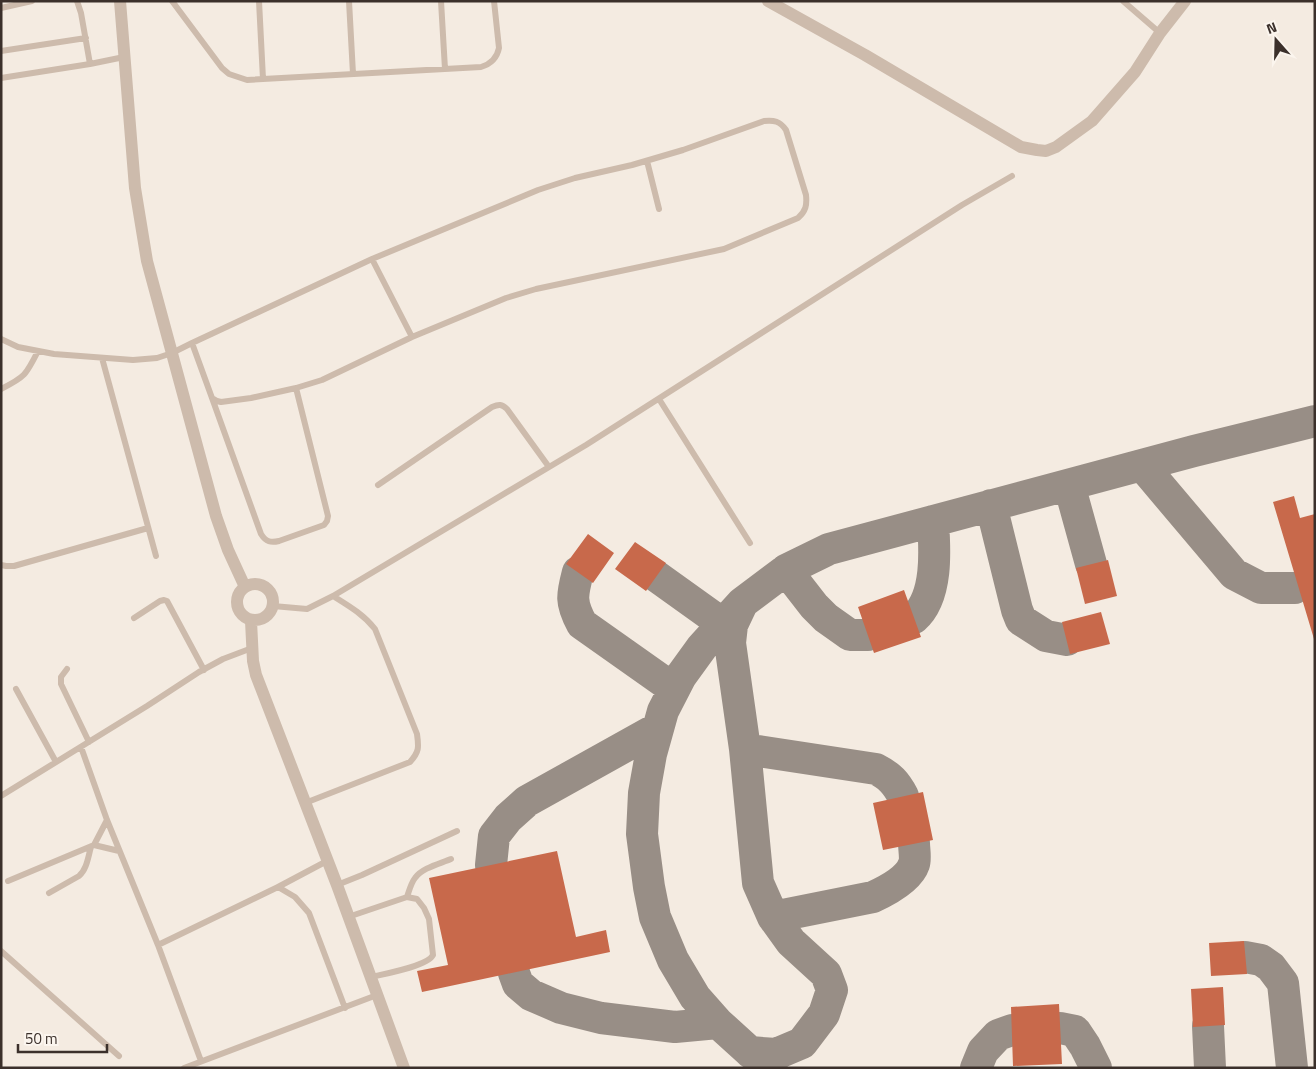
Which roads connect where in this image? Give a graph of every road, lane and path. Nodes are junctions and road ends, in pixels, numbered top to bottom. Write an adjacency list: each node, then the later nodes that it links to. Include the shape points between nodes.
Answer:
1 (32, 1): 12 (lane)
2 (77, 1): 14 (lane)
3 (120, 1): 16 (street)
4 (172, 1): 21 (lane, via 229,74 247,80)
5 (259, 1): 21 (lane)
6 (349, 1): 19 (lane)
7 (441, 1): 18 (lane)
8 (494, 1): 18 (lane, via 498,55 490,64 481,67)
9 (768, 1): 13 (street, via 1021,147 1046,151 1092,121 1134,72)
10 (1123, 1): 13 (lane)
11 (1185, 1): 13 (street)
12 (1, 8)
13 (1160, 33)
14 (86, 38): 15 (lane); 17 (lane)
15 (1, 51)
16 (124, 57): 17 (lane); 30 (street, via 139,215)
17 (90, 64): 20 (lane)
18 (445, 70): 19 (lane)
19 (353, 74): 21 (lane)
20 (1, 78)
21 (263, 79)
22 (647, 161): 24 (lane); 25 (lane, via 538,190); 26 (lane, via 773,120 786,130 807,205 798,218 724,249 506,298)
23 (1012, 176): 35 (lane)
24 (659, 209)
25 (372, 259): 26 (lane); 28 (lane)
26 (412, 337): 32 (lane, via 322,380)
27 (1, 339): 29 (lane)
28 (192, 343): 30 (lane); 34 (lane)
29 (38, 351): 31 (lane); 33 (lane, via 25,375)
30 (172, 353): 31 (lane, via 133,360); 42 (street, via 216,516)
31 (102, 358): 38 (lane)
32 (296, 388): 34 (lane, via 220,402); 34 (lane, via 328,516 324,525 272,543 261,534)
33 (1, 389)
34 (212, 398)
35 (659, 400): 36 (lane); 39 (lane)
36 (549, 467): 37 (lane, via 507,409 497,405); 43 (lane)
37 (378, 485)
38 (148, 528): 40 (lane); 41 (lane, via 14,566)
39 (750, 542)
40 (156, 556)
41 (1, 565)
42 (245, 587): 44 (street, via 252,584 265,587 273,599); 46 (street, via 237,599 237,606 245,618)
43 (333, 596): 44 (lane, via 307,609); 55 (lane, via 355,609 374,629 417,734 418,750 410,762)
44 (273, 606): 46 (street, via 265,618)
45 (134, 618): 49 (lane, via 160,601 167,601)
46 (251, 620): 47 (street)
47 (252, 648): 49 (lane); 55 (street, via 256,675)
48 (68, 669): 51 (lane, via 61,677 61,684)
49 (204, 670): 51 (lane)
50 (16, 689): 53 (lane)
51 (89, 742): 52 (lane)
52 (81, 747): 53 (lane); 56 (lane)
53 (56, 762): 54 (lane)
54 (1, 796)
55 (305, 803): 61 (street)
56 (107, 820): 58 (lane); 59 (lane)
57 (457, 831): 63 (lane)
58 (92, 846): 59 (lane); 62 (lane); 65 (lane, via 83,873)
59 (120, 851): 68 (lane)
60 (451, 859): 66 (lane, via 418,875)
61 (327, 861): 63 (street); 64 (lane)
62 (8, 880)
63 (337, 885): 67 (street)
64 (278, 887): 68 (lane); 72 (lane, via 295,897 309,913)
65 (49, 893)
66 (407, 897): 67 (lane); 70 (lane, via 417,899 429,919 432,958)
67 (348, 916): 70 (street)
68 (158, 945): 74 (lane)
69 (1, 951): 73 (lane)
70 (371, 977): 71 (street)
71 (377, 995): 72 (lane); 76 (street)
72 (345, 1008): 74 (lane)
73 (119, 1056)
74 (201, 1061): 75 (lane)
75 (184, 1068)
76 (404, 1068)

